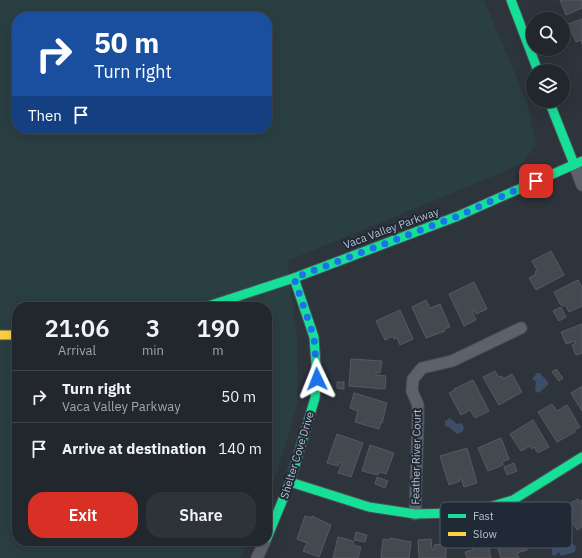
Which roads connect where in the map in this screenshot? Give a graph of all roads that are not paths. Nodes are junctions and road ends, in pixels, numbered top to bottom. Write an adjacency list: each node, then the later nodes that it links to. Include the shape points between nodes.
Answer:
1 (510, 0): 2 (street)
2 (535, 64)
3 (552, 108): 4 (street)
4 (578, 163): 5 (street); 6 (street, Vaca Valley Parkway, via 458,216)
5 (582, 185)
6 (294, 278): 7 (street, Vaca Valley Parkway); 12 (street, Shelter Cove Drive, via 314,337 317,379 315,398)
7 (220, 302)
8 (521, 328): 15 (street, Feather River Court, via 452,361 422,368 413,379 412,391 418,405)
9 (0, 335): 10 (street)
10 (12, 335)
11 (582, 457): 13 (street)
12 (290, 482): 15 (street, via 369,507); 16 (street, Shelter Cove Drive)
13 (506, 502)
14 (440, 513): 15 (street)
15 (415, 514)
16 (272, 526)
17 (263, 546): 18 (street)
18 (257, 558)

